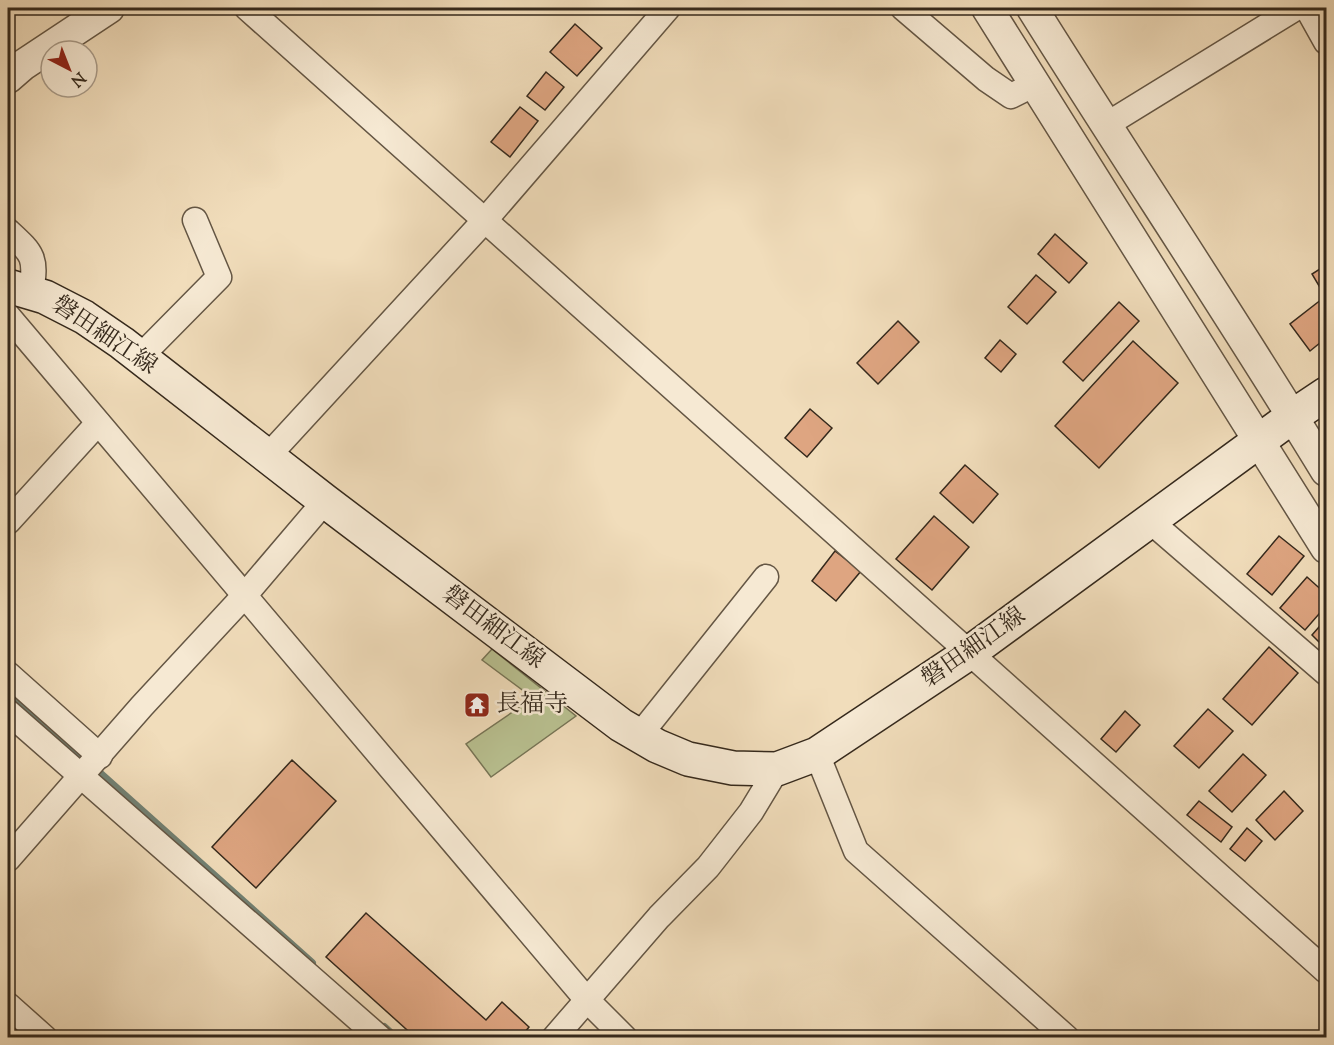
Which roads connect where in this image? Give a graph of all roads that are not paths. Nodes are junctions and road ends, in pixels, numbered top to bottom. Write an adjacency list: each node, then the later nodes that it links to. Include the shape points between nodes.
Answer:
1 (109, 8): 10 (street)
2 (248, 8): 13 (street)
3 (668, 8): 13 (street)
4 (903, 8): 11 (street, via 1011,96)
5 (987, 8): 11 (street)
6 (1032, 8): 12 (street)
7 (1296, 8): 12 (street)
8 (1306, 8): 9 (street)
9 (1326, 42)
10 (9, 73)
11 (1035, 84): 22 (street)
12 (1106, 125): 20 (street)
13 (486, 219): 23 (street); 31 (street)
14 (195, 220): 18 (street, via 219,277)
15 (8, 231): 16 (street, via 29,250 35,271)
16 (19, 289): 18 (main road, 磐田細江線, via 84,317)
17 (8, 316): 21 (street)
18 (140, 357): 23 (main road, 磐田細江線)
19 (1326, 394): 20 (main road, 磐田細江線)
20 (1293, 416): 22 (main road, 磐田細江線); 24 (street)
21 (98, 423): 27 (street); 30 (street)
22 (1260, 441): 26 (main road, 磐田細江線); 28 (street)
23 (267, 457): 25 (main road, 磐田細江線)
24 (1326, 471)
25 (325, 501): 30 (street); 35 (main road, 磐田細江線)
26 (1150, 521): 31 (main road, 磐田細江線); 32 (street)
27 (8, 522)
28 (1326, 548)
29 (766, 577): 35 (street)
30 (245, 596): 37 (street); 41 (street)
31 (969, 653): 36 (main road, 磐田細江線); 40 (street)
32 (1326, 673)
33 (8, 674): 37 (street)
34 (8, 712): 37 (street)
35 (639, 736): 38 (main road, 磐田細江線, via 688,759 733,768)
36 (817, 754): 38 (main road, 磐田細江線); 47 (street, via 856,851)
37 (90, 765): 39 (street); 44 (street)
38 (777, 769): 41 (street, via 751,812 708,867)
39 (8, 859)
40 (1326, 971)
41 (587, 1000): 45 (street); 46 (street)
42 (8, 1005): 43 (street)
43 (45, 1038)
44 (380, 1038)
45 (554, 1038)
46 (625, 1038)
47 (1067, 1038)

